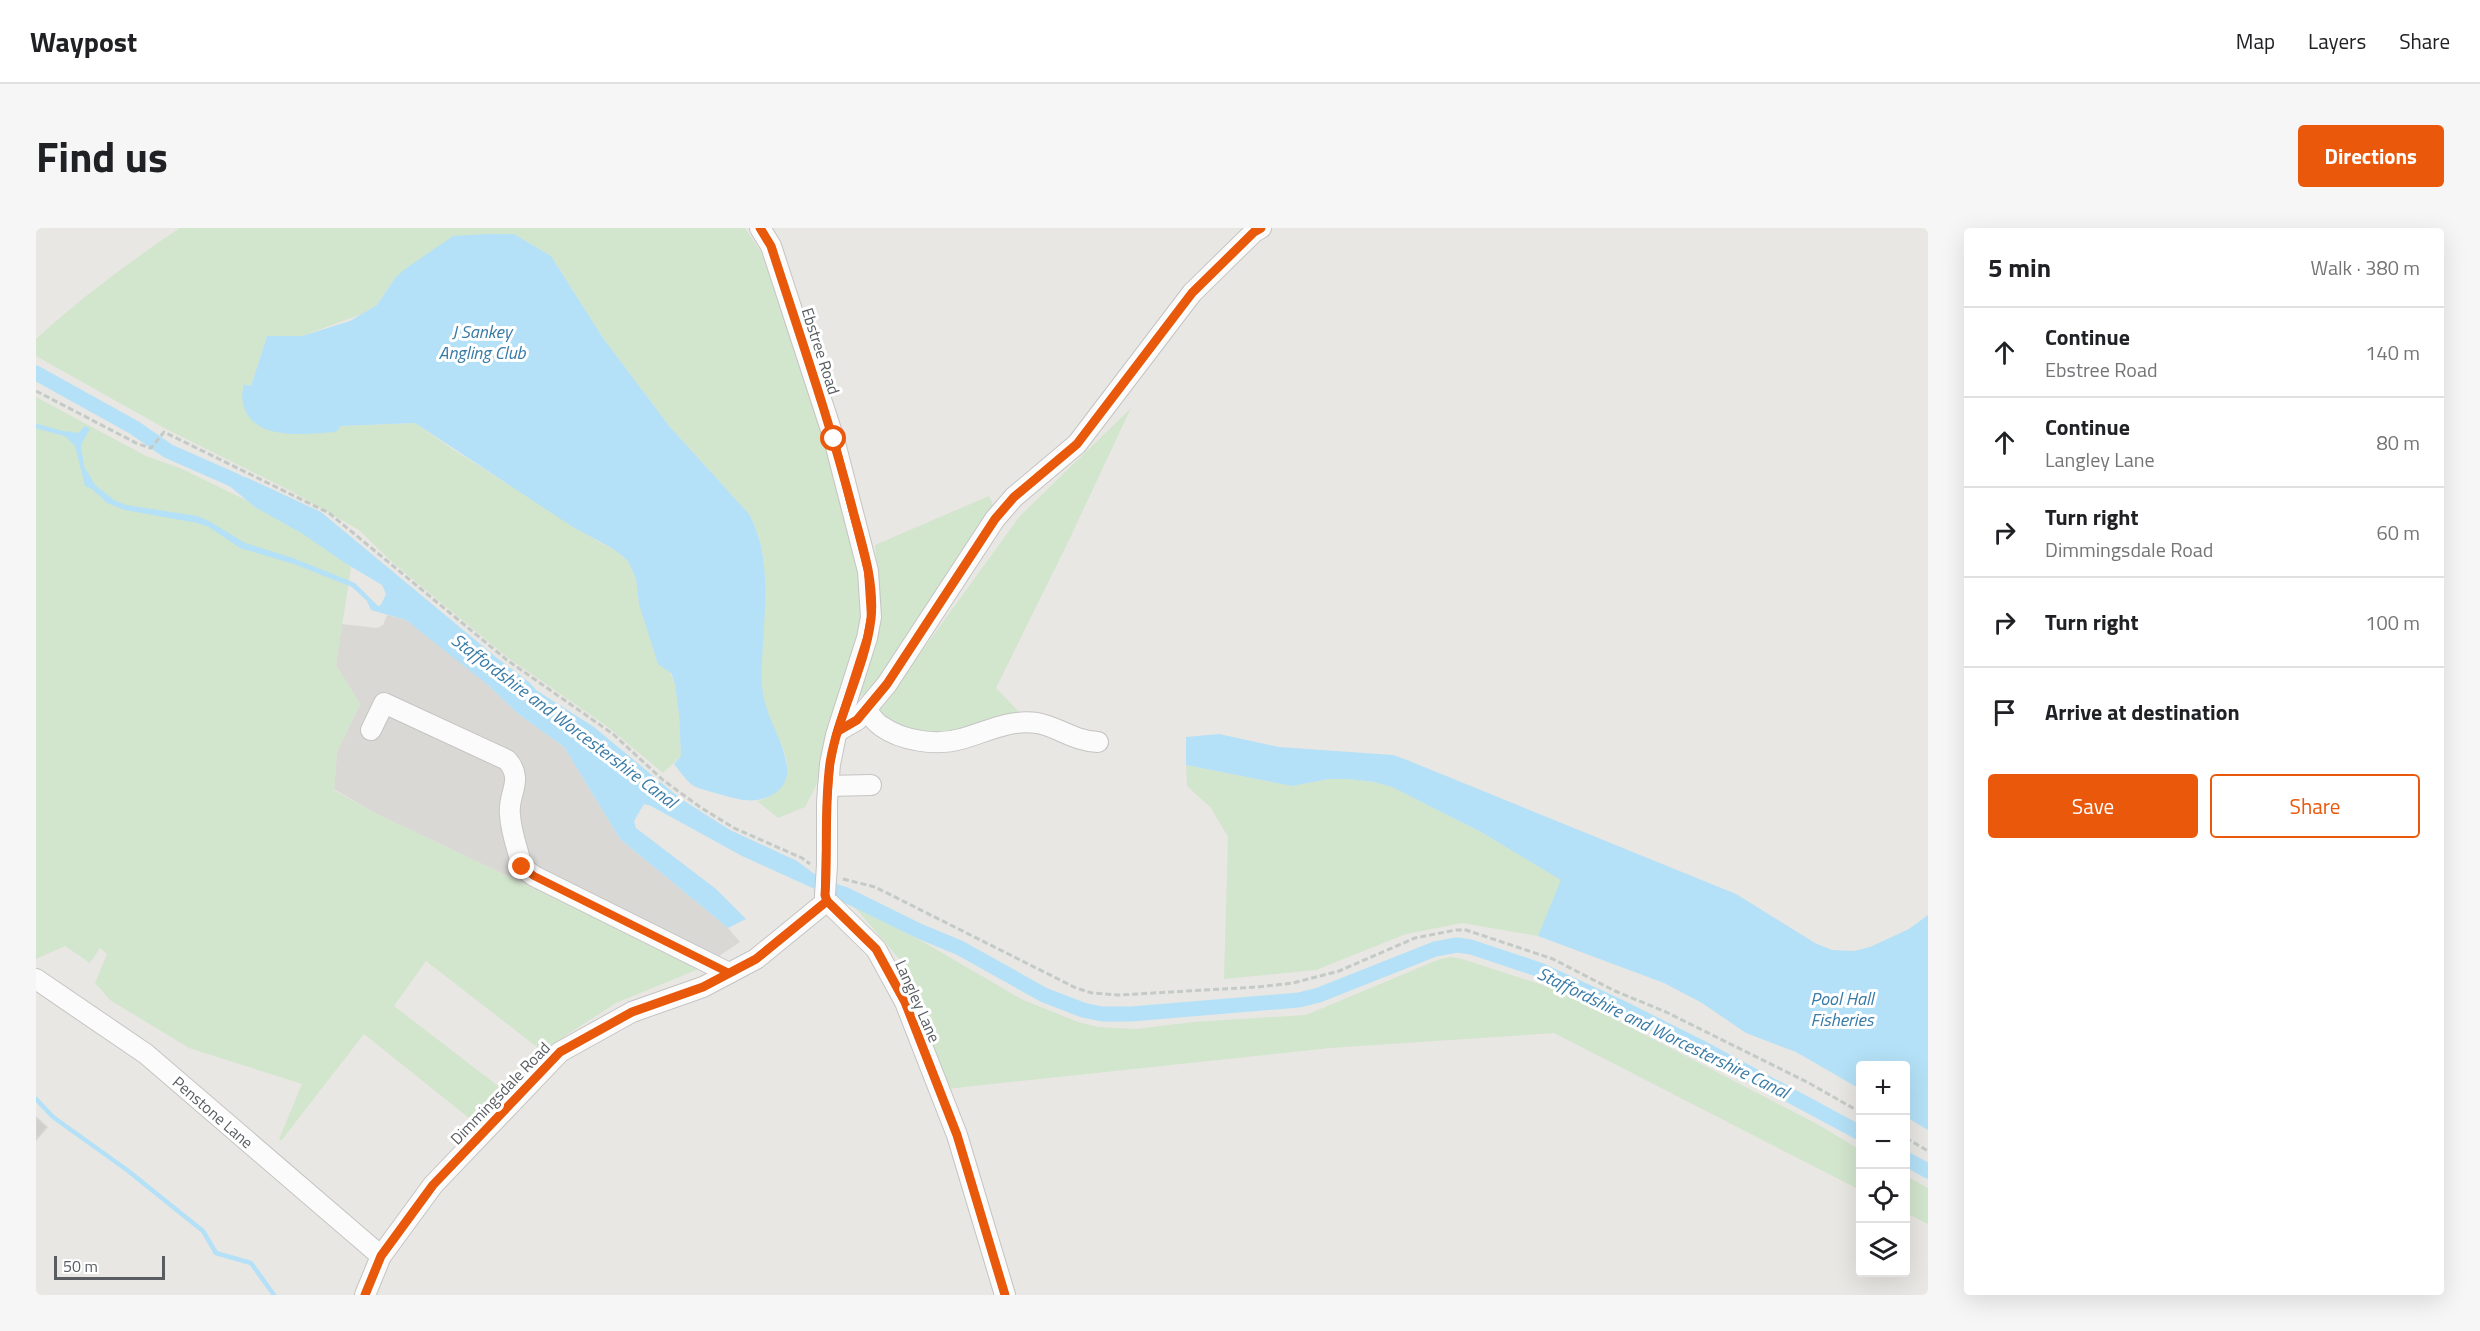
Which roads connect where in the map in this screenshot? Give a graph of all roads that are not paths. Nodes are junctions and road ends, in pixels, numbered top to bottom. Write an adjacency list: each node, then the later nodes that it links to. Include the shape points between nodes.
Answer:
1 (760, 228): 5 (street, Ebstree Road, via 771,246 834,439 868,571 871,617)
2 (1261, 228): 3 (street, via 1192,293 1077,444 1014,497 995,519 887,684)
3 (866, 709): 5 (street, via 857,720); 6 (street, via 888,730 934,742 1016,723 1036,723 1082,741)
4 (371, 730): 10 (street, via 384,703 507,760 514,768 509,813 522,867)
5 (838, 731): 8 (street)
6 (1098, 742)
7 (871, 785): 8 (street)
8 (828, 786): 9 (street, bridge)
9 (826, 898): 10 (street, Dimmingsdale Road, via 756,959); 14 (street, Langley Lane, via 876,948 905,1002 957,1135)
10 (729, 973): 12 (street, Dimmingsdale Road, via 703,987 632,1012 560,1052 433,1185)
11 (36, 979): 12 (street, Penstone Lane, via 146,1054)
12 (381, 1256): 13 (street, Dimmingsdale Road)
13 (365, 1295)
14 (1005, 1295)

